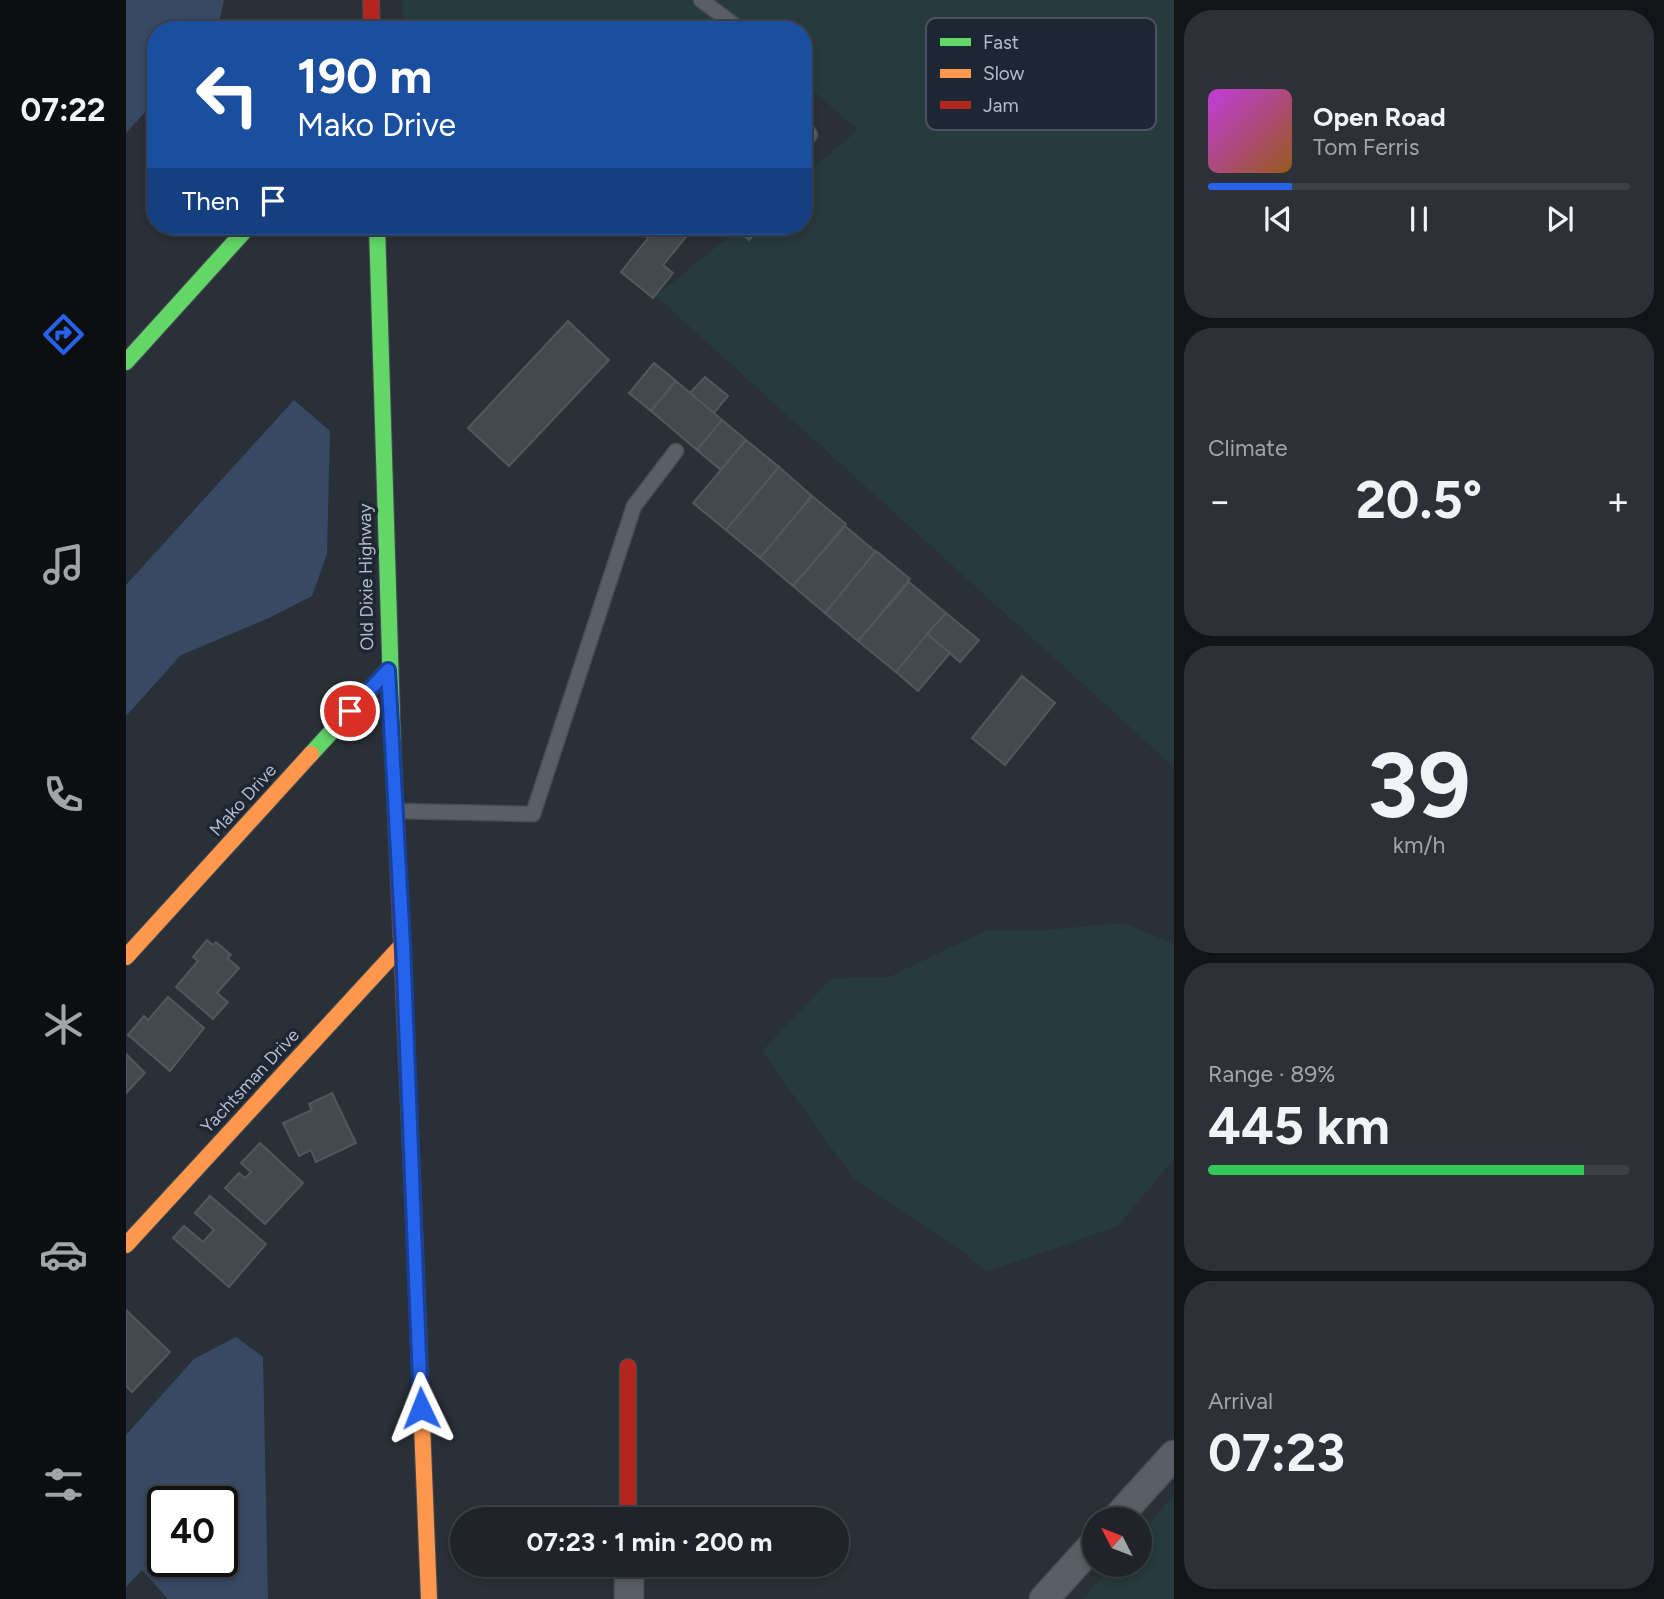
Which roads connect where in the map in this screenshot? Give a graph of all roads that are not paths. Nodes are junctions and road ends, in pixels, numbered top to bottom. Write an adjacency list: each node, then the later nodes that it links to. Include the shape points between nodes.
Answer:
1 (371, 0): 3 (street)
2 (701, 0): 4 (lane)
3 (372, 21)
4 (729, 21)
5 (241, 235): 7 (street)
6 (377, 235): 9 (street, Old Dixie Highway)
7 (126, 362)
8 (676, 451): 10 (lane, via 634,506 533,814)
9 (388, 670): 10 (street, Old Dixie Highway); 12 (street, Mako Drive)
10 (396, 811): 11 (street, Old Dixie Highway)
11 (403, 944): 13 (street, Yachtsman Drive); 20 (street, Old Dixie Highway)
12 (126, 957)
13 (126, 1245)
14 (628, 1367): 16 (street)
15 (1174, 1455): 17 (street)
16 (628, 1507)
17 (1127, 1507)
18 (1082, 1557): 22 (street)
19 (629, 1577): 21 (street)
20 (429, 1599)
21 (629, 1599)
22 (1044, 1599)

